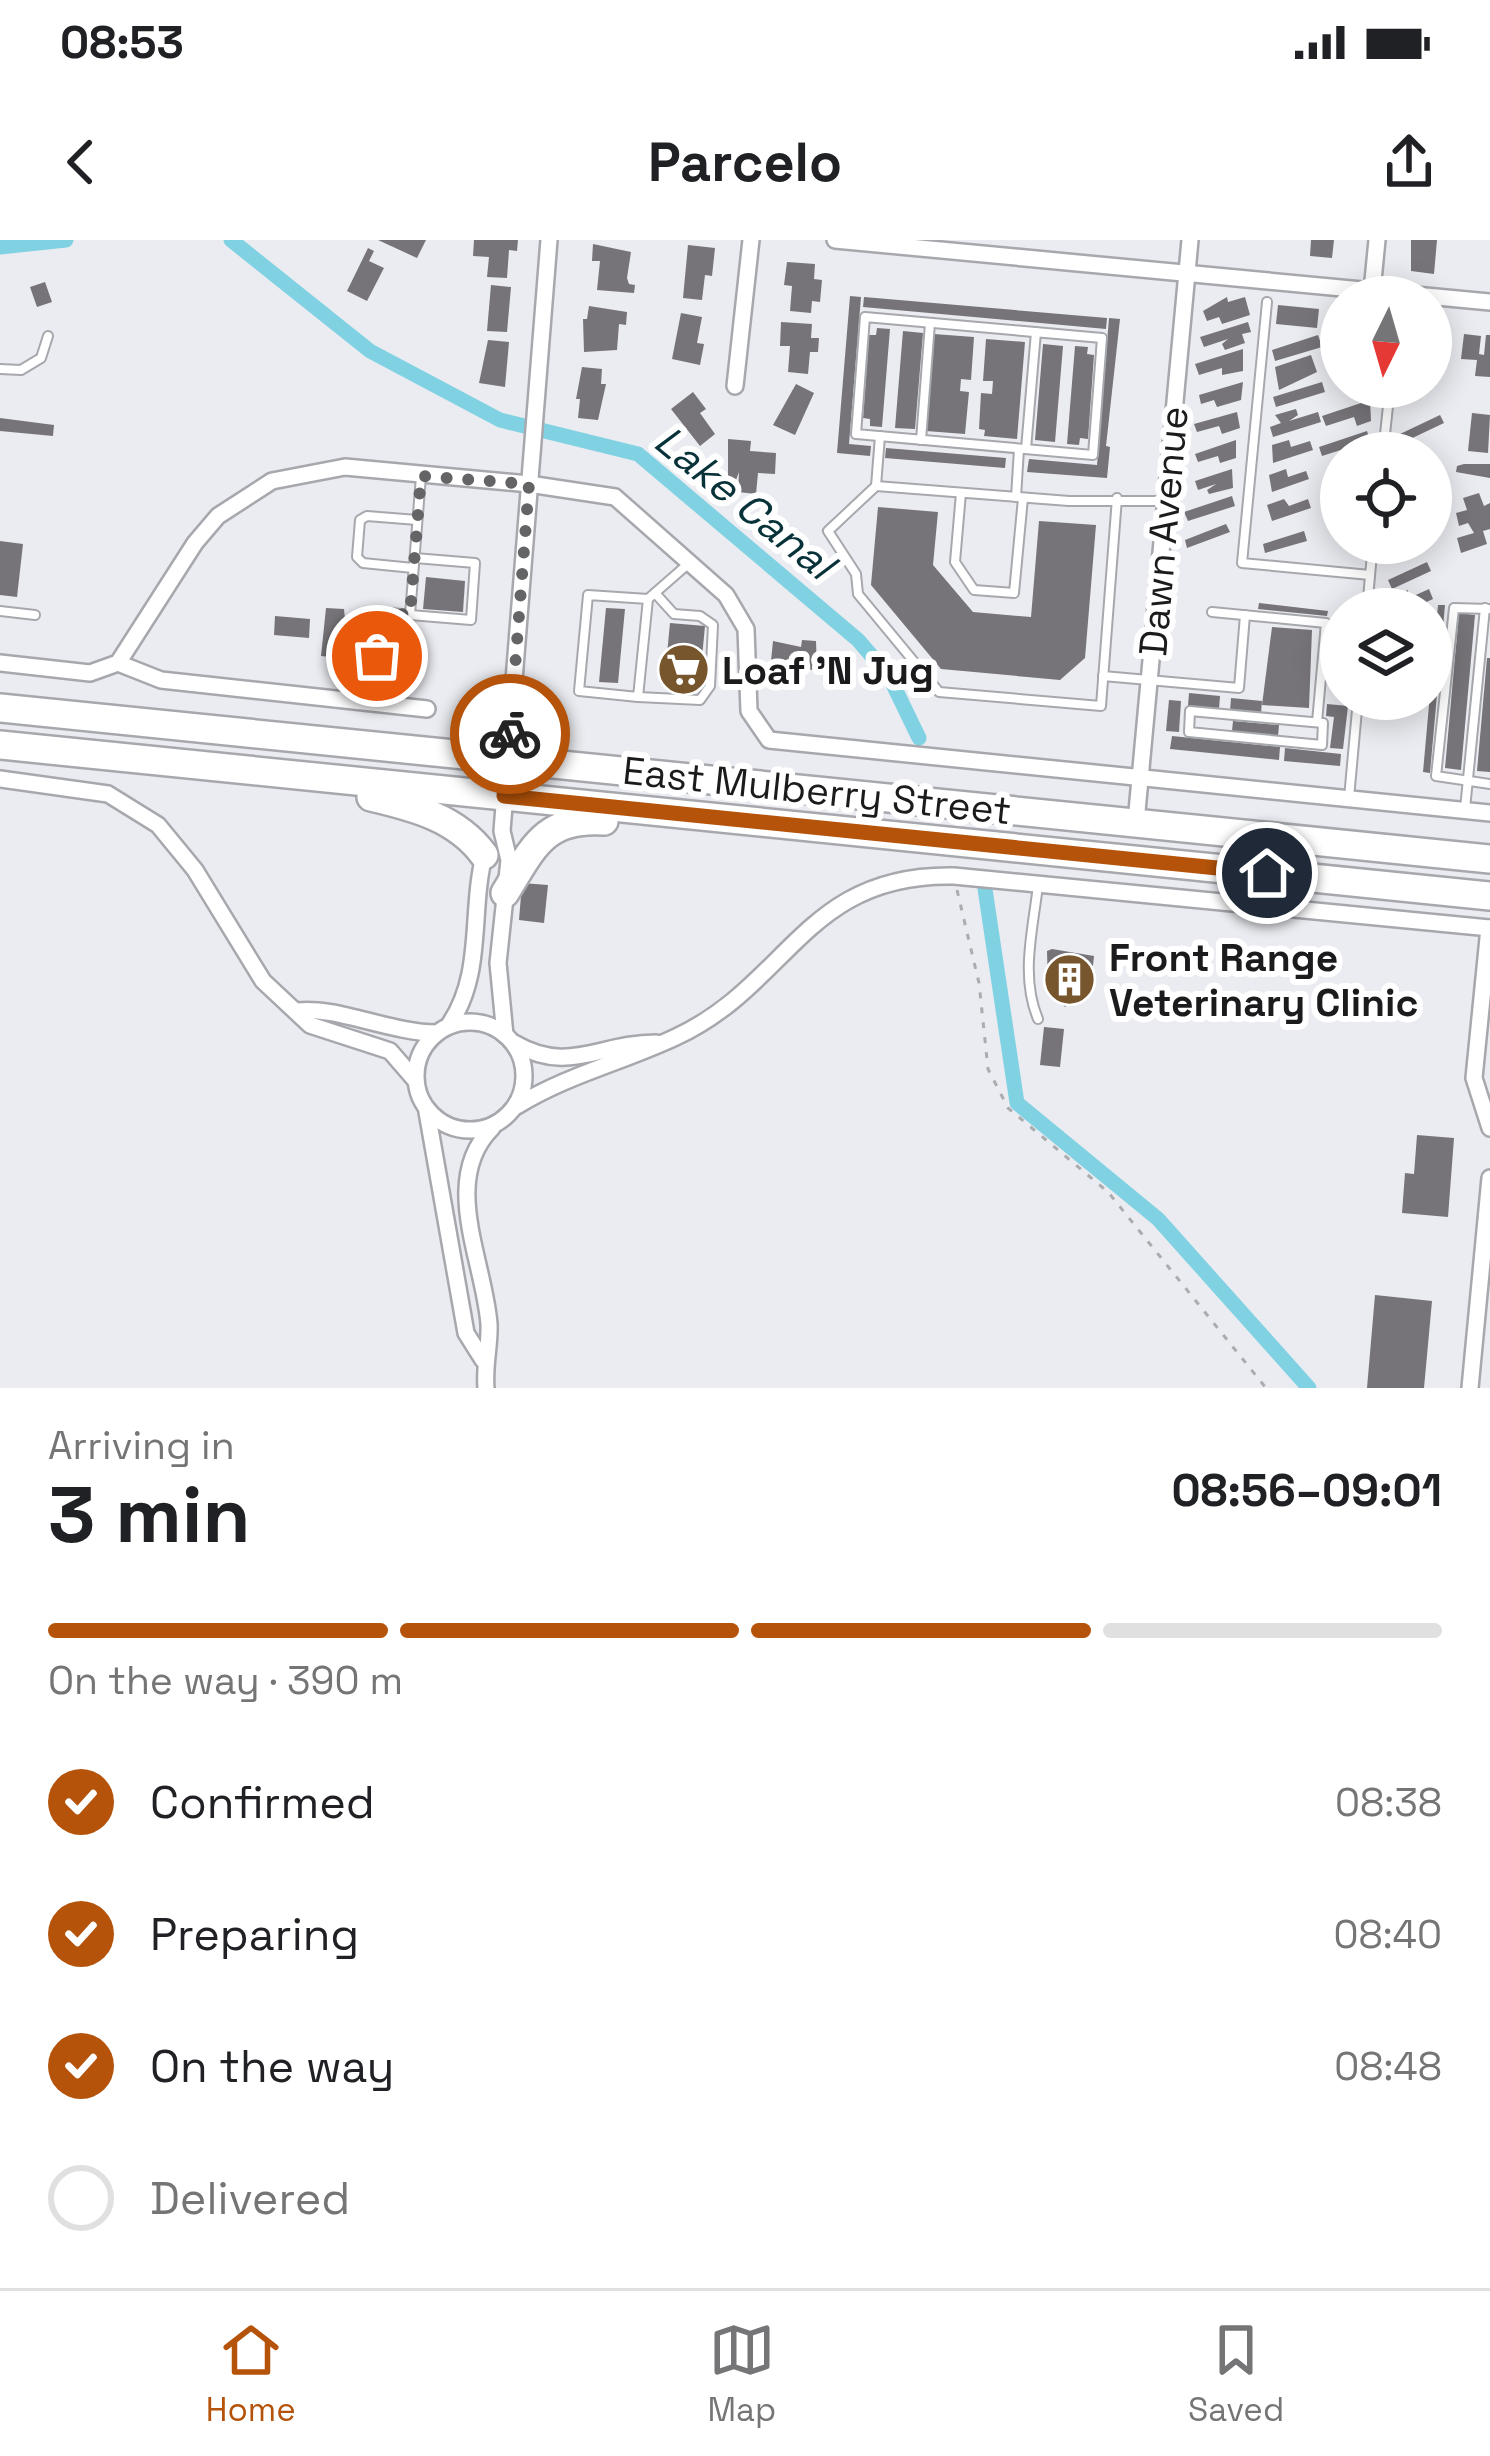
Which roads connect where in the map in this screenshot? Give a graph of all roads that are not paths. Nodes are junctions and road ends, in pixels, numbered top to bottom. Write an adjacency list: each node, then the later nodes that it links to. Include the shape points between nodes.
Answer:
1 (549, 240): 22 (street)
2 (751, 240): 17 (street)
3 (835, 240): 6 (street)
4 (1190, 240): 7 (street, Dawn Avenue)
5 (1377, 240): 8 (street)
6 (970, 246): 7 (street)
7 (1187, 273): 9 (street); 27 (street, Dawn Avenue)
8 (1373, 276)
9 (1320, 285)
10 (1452, 298): 12 (street)
11 (1267, 302): 32 (lane, via 1242,563)
12 (1490, 302)
13 (930, 323): 14 (lane); 18 (lane, via 865,317 856,434); 19 (lane)
14 (1036, 332): 20 (lane); 20 (lane, via 1102,338 1093,455)
15 (48, 336): 16 (lane, via 40,358 21,370)
16 (0, 369)
17 (735, 386)
18 (880, 436): 19 (lane); 23 (lane)
19 (920, 440): 20 (lane)
20 (1023, 449): 25 (lane)
21 (421, 476): 22 (street); 28 (lane); 41 (street, via 344,467 302,472 244,496 196,543)
22 (529, 484): 30 (street, via 615,497); 52 (street)
23 (876, 486): 24 (lane); 43 (lane, via 828,531 856,574 858,594 939,692 1101,706)
24 (961, 493): 25 (lane); 25 (lane, via 955,562 974,590 1014,593)
25 (1019, 497): 26 (lane)
26 (1118, 498): 27 (lane); 43 (lane)
27 (1166, 501): 44 (street, Dawn Avenue)
28 (417, 520): 29 (lane); 29 (lane, via 360,520 357,557)
29 (414, 563): 39 (lane); 39 (lane, via 475,563 471,620)
30 (688, 564): 34 (lane); 55 (street, via 742,618 749,711 769,740)
31 (1371, 564): 32 (lane)
32 (1370, 575): 33 (lane)
33 (1369, 588)
34 (652, 596): 45 (lane); 45 (lane, via 674,614 713,625 710,686 700,700); 45 (lane, via 588,595 579,691)
35 (1488, 608): 56 (lane); 56 (lane, via 1454,608 1436,776)
36 (0, 611): 38 (lane)
37 (1212, 613): 40 (lane)
38 (35, 615)
39 (410, 615): 46 (lane, via 382,612)
40 (1245, 615): 44 (lane, via 1239,688); 50 (lane, via 1326,623)
41 (118, 662): 42 (street, via 90,673); 46 (street, via 161,680)
42 (0, 663)
43 (1103, 676): 44 (lane)
44 (1149, 680): 55 (street, Dawn Avenue)
45 (638, 697)
46 (373, 700): 48 (street)
47 (0, 708): 52 (highway, East Mulberry Street)
48 (427, 709)
49 (1356, 720): 59 (lane)
50 (1317, 722): 50 (lane, via 1322,745 1189,732 1190,711)
51 (0, 745): 53 (highway, East Mulberry Street)
52 (508, 760): 58 (street); 62 (highway, East Mulberry Street)
53 (214, 767): 58 (highway, East Mulberry Street); 65 (highway, via 270,785 411,807 455,826)
54 (0, 779): 74 (street, via 108,794 158,825 196,870 262,981)
55 (1140, 779): 59 (street); 62 (street, Dawn Avenue)
56 (1468, 782): 57 (lane); 60 (lane)
57 (1490, 784)
58 (504, 796): 63 (highway, East Mulberry Street); 64 (street)
59 (1349, 799): 60 (street)
60 (1465, 810): 61 (street)
61 (1490, 813)
62 (1136, 822): 67 (highway, East Mulberry Street)
63 (782, 824): 66 (highway, East Mulberry Street); 69 (highway, via 720,832 564,823 535,844)
64 (502, 831): 65 (street); 69 (street)
65 (484, 855): 76 (street, via 474,966 463,1004)
66 (1132, 859): 70 (street); 71 (highway, East Mulberry Street)
67 (1490, 859)
68 (1039, 884): 70 (street); 75 (lane, via 1027,976); 78 (street, via 899,879 838,903 707,1018)
69 (505, 893): 77 (street, via 498,963)
70 (1129, 894): 72 (street)
71 (1490, 896)
72 (1489, 928): 73 (street)
73 (1487, 975): 82 (street, via 1474,1078)
74 (297, 1011): 76 (street, via 315,1008 409,1033); 79 (street, via 328,1033 390,1051)
75 (1038, 1018)
76 (442, 1030): 77 (street, via 484,1023); 79 (street, via 422,1051)
77 (509, 1039): 78 (street, via 555,1060); 80 (street, via 525,1077)
78 (659, 1043): 80 (street)
79 (416, 1081): 81 (street)
80 (517, 1106): 83 (street)
81 (426, 1109): 83 (street, via 450,1127); 87 (street, via 466,1333)
82 (1490, 1124)
83 (494, 1126): 87 (street, via 479,1141 466,1182 489,1328)
84 (1490, 1178): 85 (street)
85 (1490, 1190): 86 (street)
86 (1486, 1273): 89 (street)
87 (483, 1360): 88 (street)
88 (486, 1388)
89 (1470, 1388)

